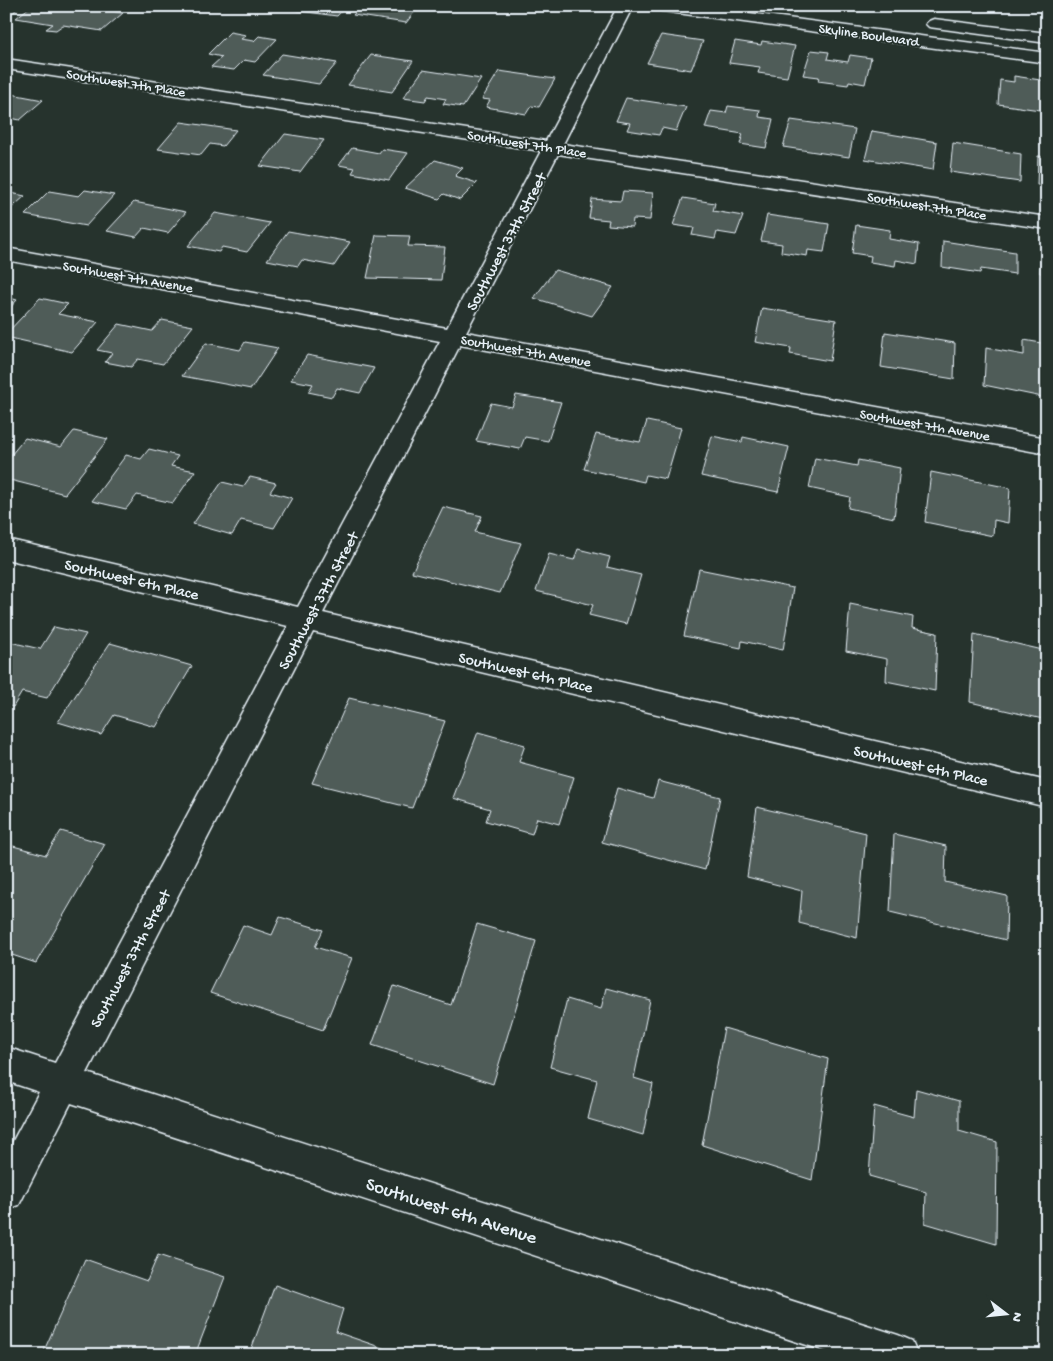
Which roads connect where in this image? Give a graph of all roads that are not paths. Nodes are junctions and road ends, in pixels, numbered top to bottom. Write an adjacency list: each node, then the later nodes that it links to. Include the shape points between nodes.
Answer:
1 (626, 6): 8 (street, Southwest 37th Street)
2 (662, 6): 3 (street, Skyline Boulevard)
3 (762, 13): 6 (street, Skyline Boulevard)
4 (920, 22): 5 (street, Skyline Boulevard)
5 (1047, 38)
6 (1047, 58)
7 (6, 64): 8 (street, Southwest 7th Place)
8 (554, 147): 9 (street, Southwest 7th Place); 11 (street, Southwest 37th Street)
9 (1047, 223)
10 (6, 254): 11 (street, Southwest 7th Avenue)
11 (454, 337): 12 (street, Southwest 7th Avenue); 14 (street, Southwest 37th Street)
12 (1047, 446)
13 (6, 549): 14 (street, Southwest 6th Place)
14 (306, 620): 15 (street, Southwest 6th Place); 17 (street, Southwest 37th Street)
15 (1047, 794)
16 (6, 1064): 17 (street, Southwest 6th Avenue)
17 (63, 1083): 18 (street, Southwest 37th Street); 19 (street, Southwest 6th Avenue)
18 (6, 1192)
19 (898, 1355)

